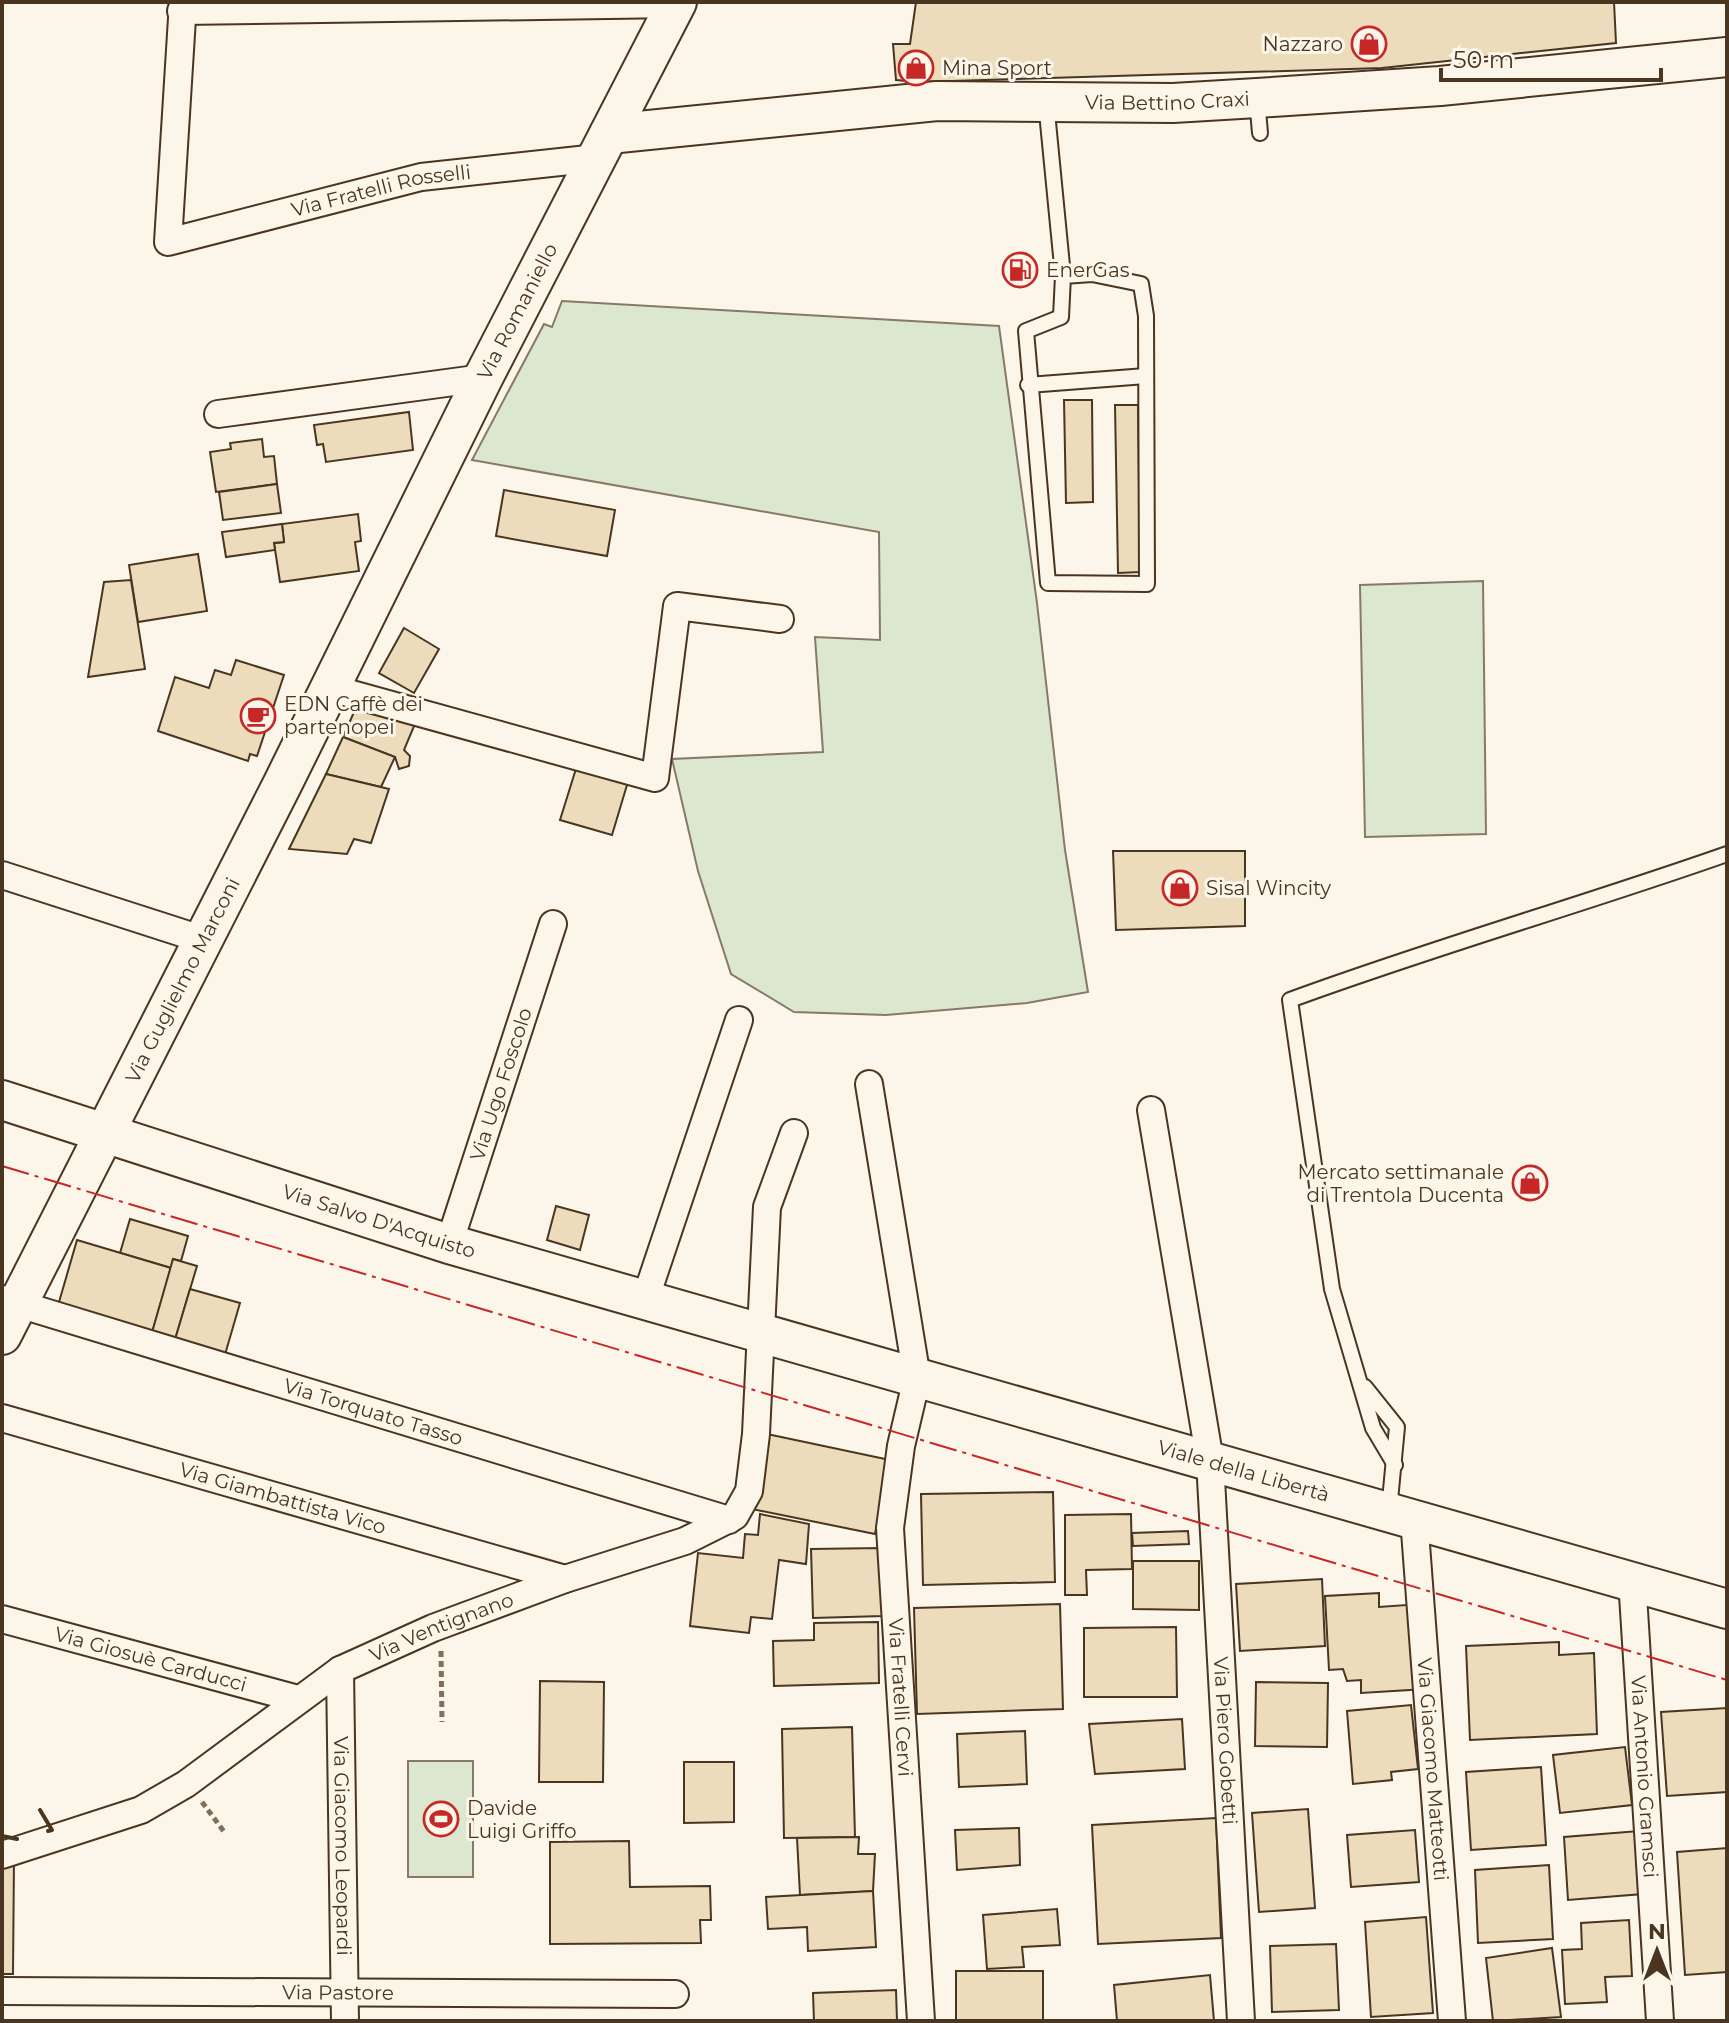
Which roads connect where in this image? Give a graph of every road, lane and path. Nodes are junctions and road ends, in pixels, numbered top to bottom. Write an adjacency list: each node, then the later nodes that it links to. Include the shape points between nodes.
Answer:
1 (676, 3): 2 (street); 5 (street, Via Romaniello)
2 (182, 6): 5 (street, Via Fratelli Rosselli, via 168,242 421,177)
3 (1721, 62): 4 (street, Via Bettino Craxi, via 1440,86 1258,116 1173,103)
4 (1046, 101): 5 (street, Via Bettino Craxi, via 937,101); 6 (lane)
5 (603, 146): 8 (street, Via Romaniello)
6 (1063, 276): 7 (lane, via 1092,274 1141,284); 9 (lane, via 1061,317 1026,331)
7 (1146, 376): 9 (lane); 9 (lane, via 1147,584 1048,583)
8 (483, 378): 10 (street); 12 (street, Via Romaniello)
9 (1028, 385)
10 (218, 414)
11 (780, 619): 13 (street, via 677,606 655,778)
12 (361, 625): 13 (street, Via Guglielmo Marconi)
13 (330, 688): 17 (street, Via Guglielmo Marconi)
14 (1727, 854): 31 (lane, via 1290,1000 1332,1289 1360,1380 1397,1427 1395,1465)
15 (2, 875): 17 (street)
16 (553, 924): 24 (street, Via Ugo Foscolo)
17 (204, 940): 22 (street, Via Guglielmo Marconi)
18 (739, 1020): 25 (street)
19 (869, 1084): 28 (street)
20 (2, 1100): 22 (street, Via Salvo D'Acquisto)
21 (1151, 1110): 30 (street, Via Piero Gobetti)
22 (104, 1130): 24 (street, Via Salvo D'Acquisto); 26 (street, Via Guglielmo Marconi)
23 (794, 1133): 27 (street, via 767,1207)
24 (449, 1244): 25 (street, Via Salvo D'Acquisto)
25 (645, 1300): 27 (street, Via Salvo D'Acquisto)
26 (7, 1313): 32 (street, Via Torquato Tasso)
27 (760, 1333): 28 (street, Viale della Libertà); 32 (street, via 749,1491)
28 (917, 1378): 30 (street, Viale della Libertà); 48 (street, Via Fratelli Cervi, via 890,1528)
29 (2, 1418): 33 (street, Via Giambattista Vico)
30 (1210, 1461): 31 (street, Viale della Libertà); 49 (street, Via Piero Gobetti)
31 (1402, 1515): 34 (street, Viale della Libertà); 50 (street, Via Giacomo Matteotti)
32 (729, 1520): 33 (street, Via Ventignano, via 685,1541)
33 (565, 1579): 38 (street, Via Ventignano, via 433,1628)
34 (1632, 1579): 35 (street, Viale della Libertà); 51 (street, Via Antonio Gramsci)
35 (1727, 1609)
36 (2, 1619): 39 (street, Via Giosuè Carducci)
37 (441, 1640): 40 (path)
38 (340, 1670): 39 (street, Via Ventignano); 45 (street, Via Giacomo Leopardi)
39 (298, 1699): 43 (street, Via Ventignano, via 186,1784 141,1810)
40 (442, 1722)
41 (206, 1807): 42 (path)
42 (225, 1833)
43 (2, 1855)
44 (2, 1991): 45 (street, Via Pastore)
45 (345, 1993): 46 (street, Via Pastore); 47 (street, Via Giacomo Leopardi)
46 (675, 1994)
47 (345, 2021)
48 (921, 2021)
49 (1241, 2021)
50 (1452, 2021)
51 (1660, 2021)

